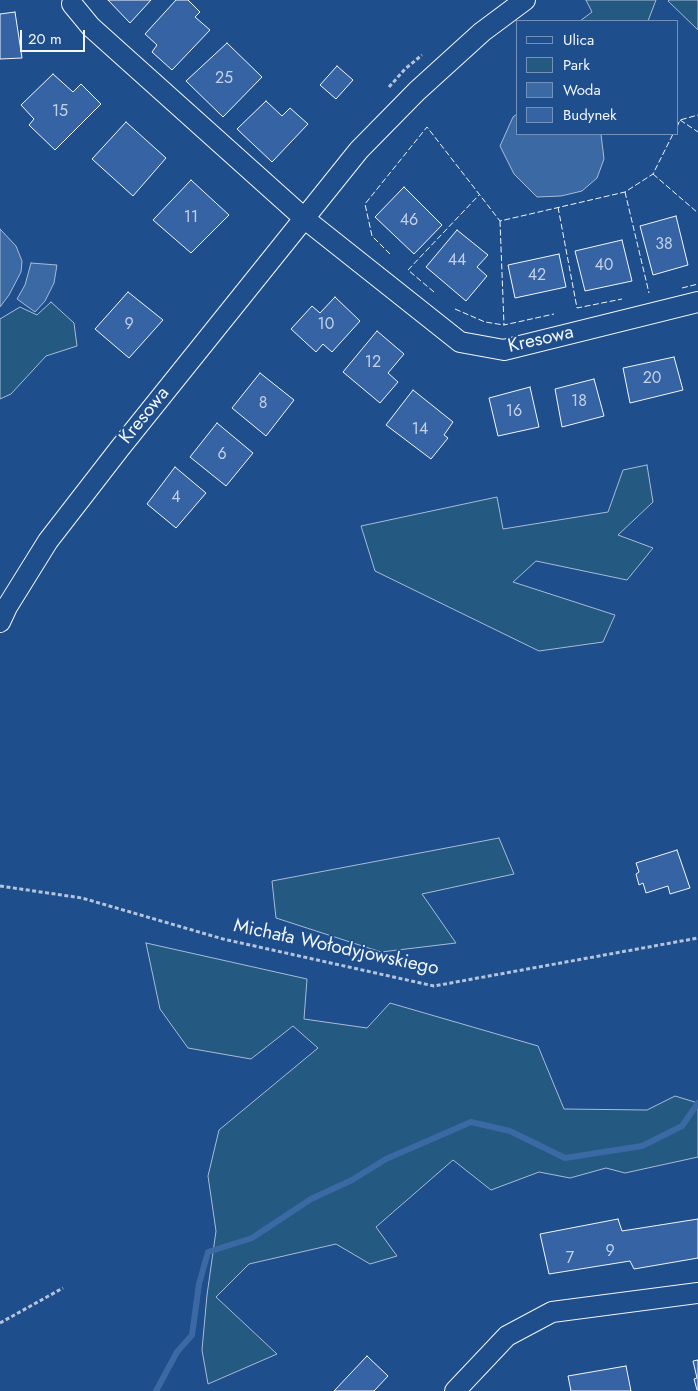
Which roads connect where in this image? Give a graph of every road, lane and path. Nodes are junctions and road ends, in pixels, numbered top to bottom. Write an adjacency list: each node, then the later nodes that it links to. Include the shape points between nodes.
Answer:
1 (525, 0): 3 (street, Kresowa, via 482,32 418,91 359,150)
2 (72, 4): 3 (street, Kresowa, via 91,27)
3 (304, 219): 4 (street, Kresowa, via 460,342 504,350); 5 (street, Kresowa, via 48,541)
4 (698, 302)
5 (0, 622)
6 (0, 886): 7 (path, Michała Wołodyjowskiego, via 82,898 223,939 434,986)
7 (698, 938)
8 (62, 1288): 10 (path)
9 (698, 1293): 11 (street, via 552,1312 507,1336)
10 (0, 1323)
11 (455, 1391)

